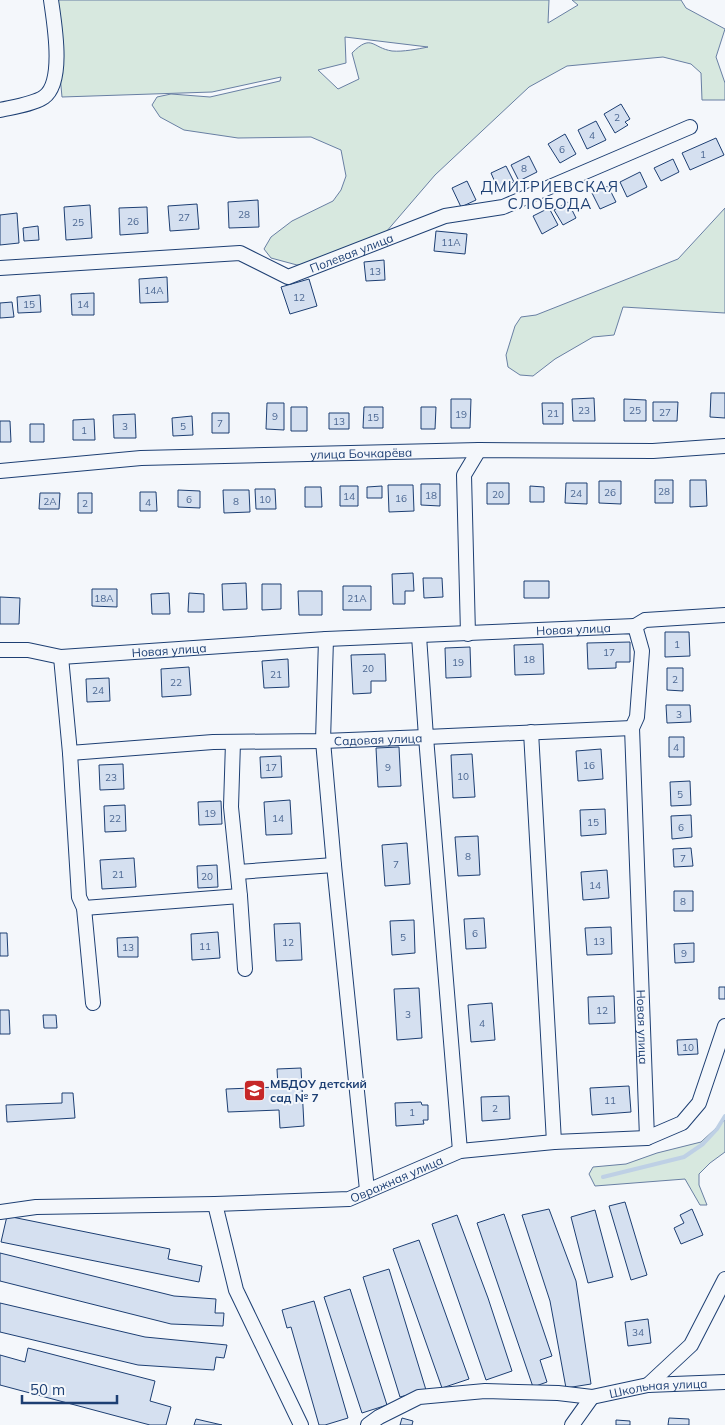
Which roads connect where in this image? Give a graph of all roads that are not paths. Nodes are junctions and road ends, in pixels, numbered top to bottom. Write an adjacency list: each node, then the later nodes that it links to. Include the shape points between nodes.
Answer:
1 (51, 0): 2 (street, via 58,63 51,86 45,96)
2 (0, 110)
3 (690, 127): 4 (street, Полевая улица, via 503,207 445,216 288,277 240,253)
4 (0, 268)
5 (725, 446): 6 (street, улица Бочкарёва, via 653,451)
6 (479, 450): 7 (street, улица Бочкарёва, via 141,458); 10 (street, via 464,476)
7 (0, 471)
8 (725, 615): 9 (street, via 645,620)
9 (635, 626): 10 (street, Новая улица); 15 (street, Новая улица, via 642,651 637,717)
10 (468, 634): 11 (street, Новая улица)
11 (420, 636): 12 (street, Новая улица); 17 (street)
12 (326, 639): 14 (street, Новая улица); 18 (street)
13 (0, 650): 14 (street, Новая улица, via 28,650)
14 (61, 657): 20 (street)
15 (632, 728): 16 (street); 28 (street, Новая улица)
16 (531, 732): 17 (street); 29 (street)
17 (426, 737): 18 (street, Садовая улица); 30 (street, Садовая улица)
18 (323, 741): 19 (street, Садовая улица); 21 (street)
19 (233, 742): 20 (street, Садовая улица); 22 (street, via 231,806)
20 (70, 753): 24 (street, via 79,897)
21 (334, 865): 22 (street); 31 (street)
22 (238, 872): 23 (street)
23 (240, 896): 24 (street); 25 (street)
24 (84, 908): 26 (street)
25 (245, 969)
26 (93, 1003)
27 (725, 1026): 28 (street, Овражная улица, via 699,1103 682,1123)
28 (647, 1138): 29 (street, Овражная улица)
29 (554, 1142): 30 (street, Овражная улица)
30 (460, 1151): 31 (street, Овражная улица)
31 (367, 1190): 32 (street, Овражная улица, via 349,1199)
32 (215, 1204): 33 (street, Овражная улица, via 36,1207); 38 (street, via 236,1290)
33 (0, 1212)
34 (725, 1279): 36 (street, via 691,1345)
35 (725, 1382): 36 (street, Школьная улица)
36 (648, 1386): 37 (street, Школьная улица)
37 (592, 1397): 39 (street, Школьная улица, via 558,1392 485,1391 419,1398); 40 (street)
38 (301, 1425)
39 (368, 1425)
40 (572, 1425)

